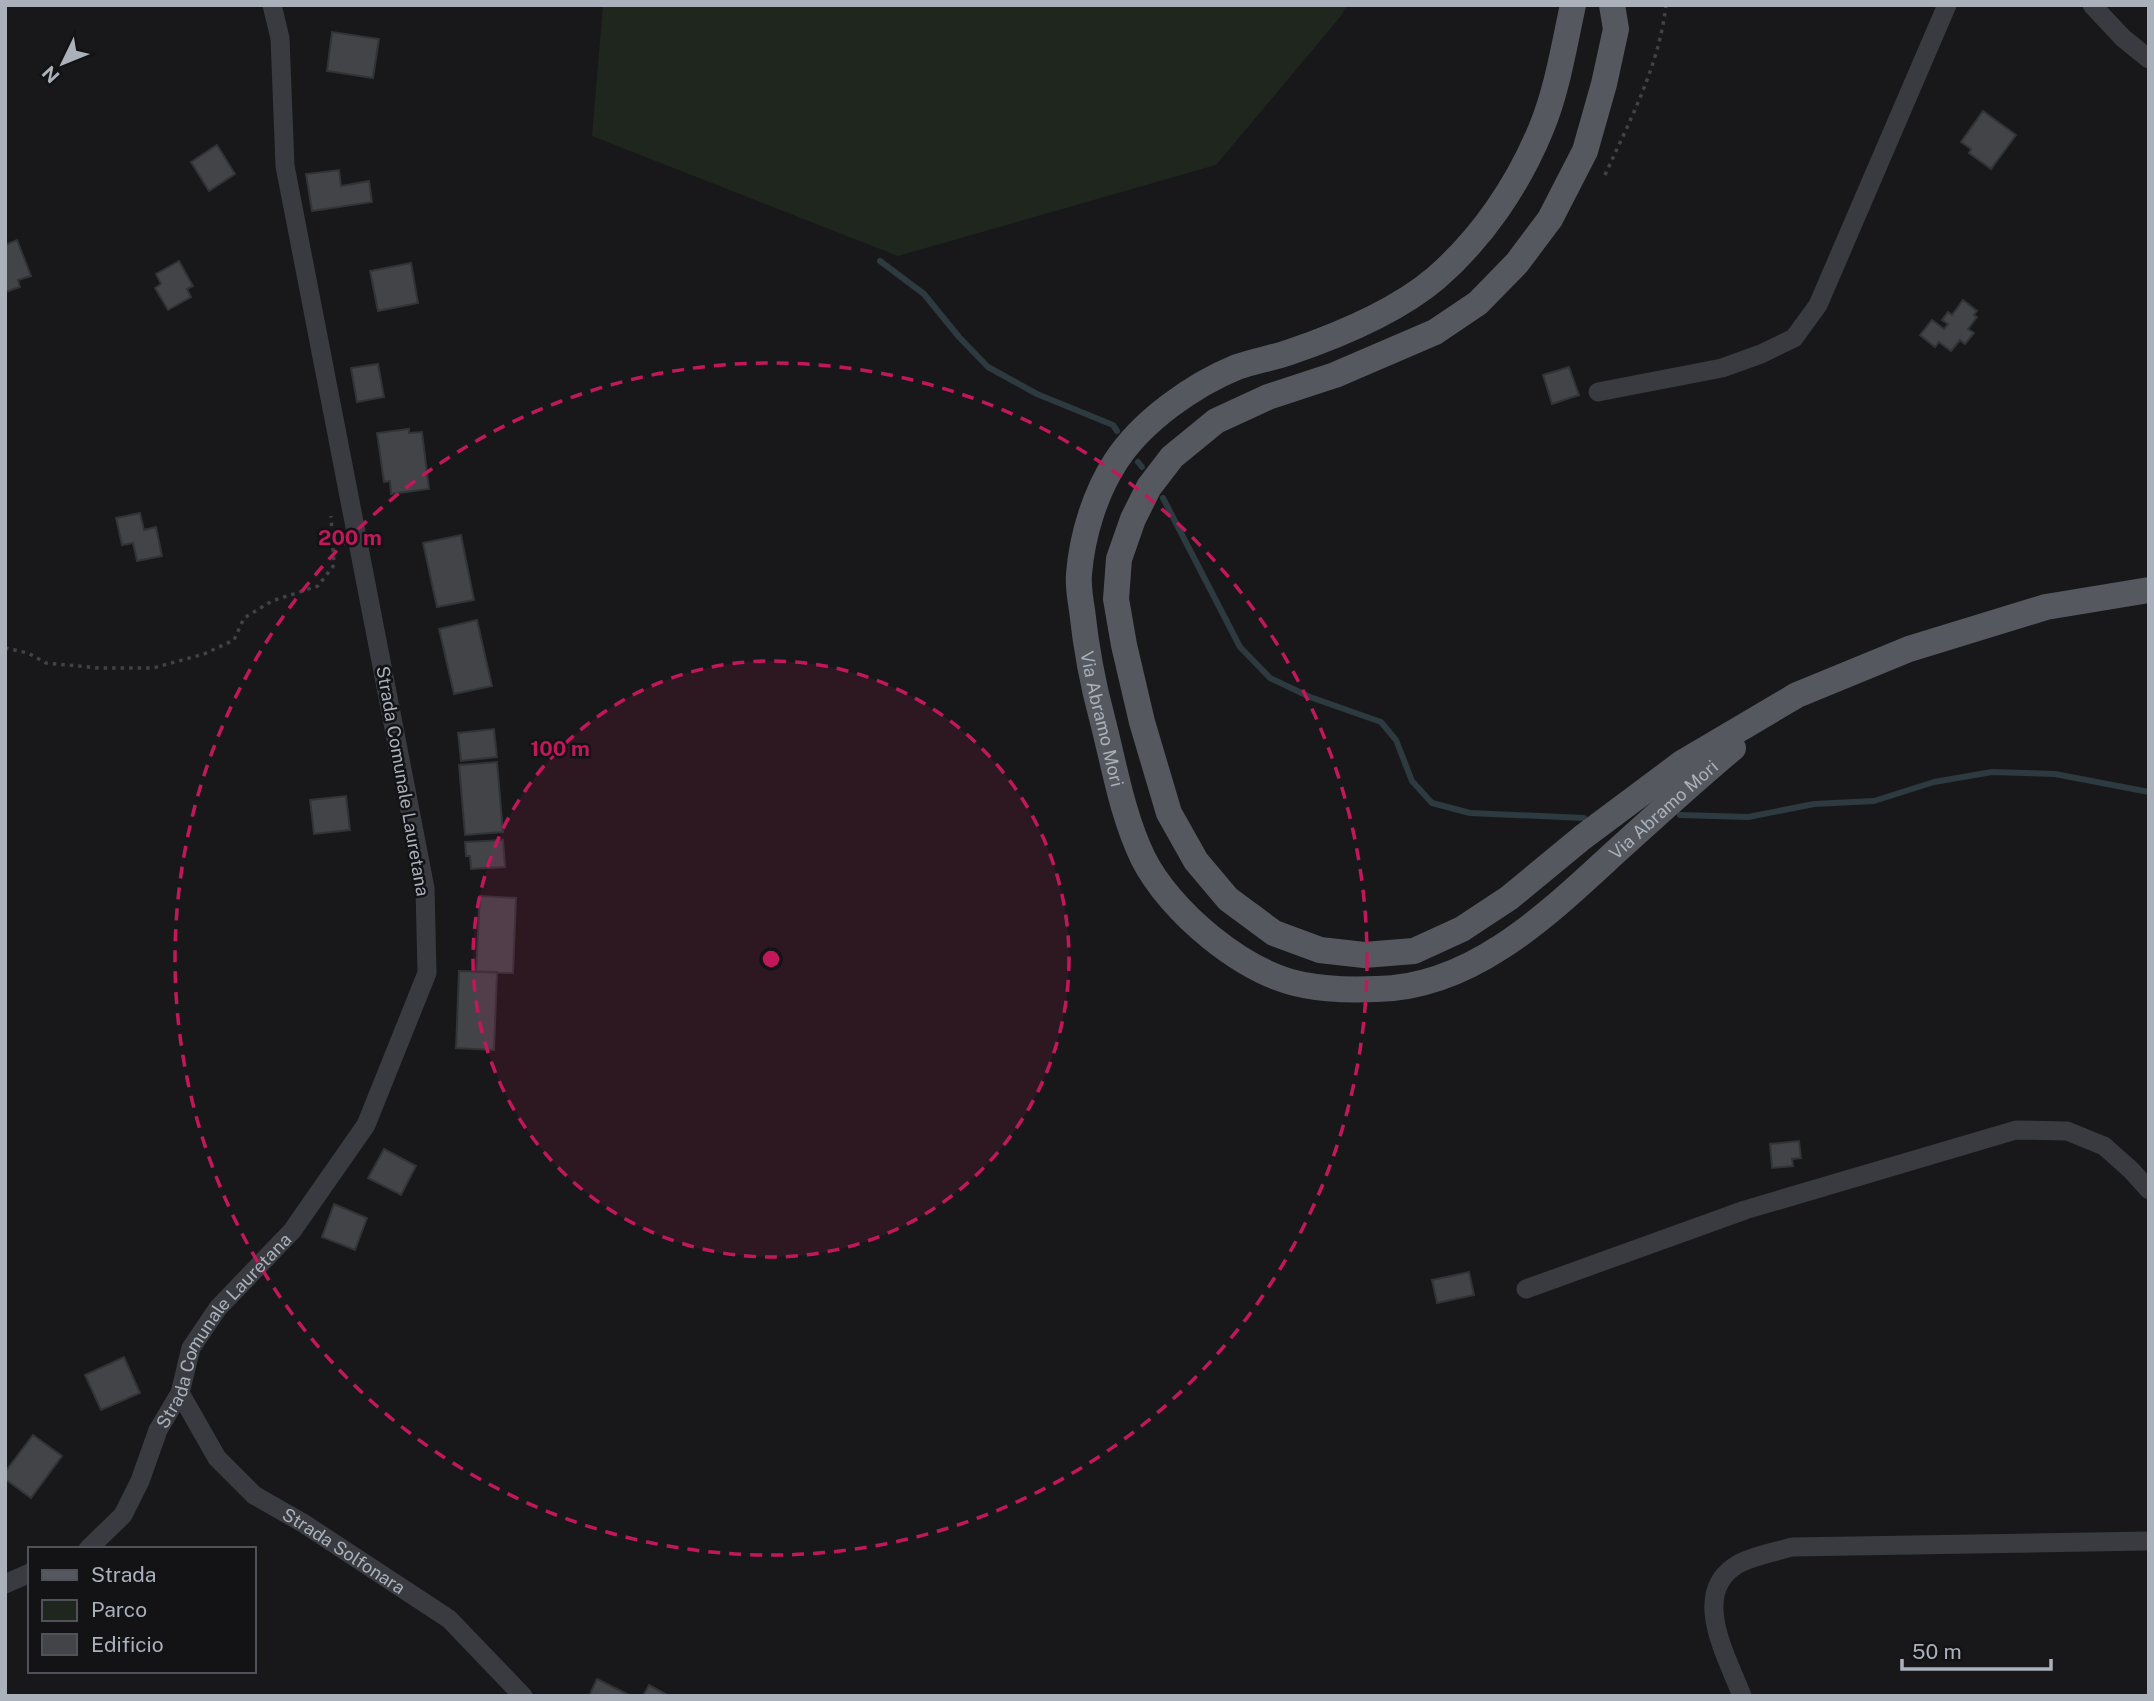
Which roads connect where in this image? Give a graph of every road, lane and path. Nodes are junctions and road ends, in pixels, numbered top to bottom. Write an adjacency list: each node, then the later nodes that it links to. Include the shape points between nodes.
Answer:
1 (272, 5): 16 (street, Strada Comunale Lauretana, via 280,38 285,166 425,888 427,973 366,1125 292,1231 218,1308 191,1348)
2 (1573, 5): 13 (main road, Via Abramo Mori, via 1542,127 1508,195 1474,239 1435,278 1392,308 1293,351 1235,368 1182,397 1138,433 1115,463 1086,534 1078,578 1088,666 1129,820 1144,860 1174,901 1209,937 1253,967 1300,985 1395,989 1450,975 1502,947 1563,900 1710,766)
3 (1612, 5): 13 (main road, Via Abramo Mori, via 1616,29 1585,151 1550,219 1517,263 1478,303 1435,332 1216,421 1172,457 1149,487 1119,559 1116,599 1142,722 1169,813 1196,861 1228,899 1275,933 1320,950 1364,955 1414,950 1462,929 1509,898 1682,763)
4 (1666, 5): 8 (path, via 1647,83)
5 (1947, 5): 9 (street, via 1818,305 1794,338 1722,368)
6 (2092, 5): 7 (street)
7 (2149, 59)
8 (1605, 176)
9 (1598, 392)
10 (329, 506): 12 (path, via 334,565 318,586 272,601 244,618 234,640 204,654 153,668 99,668 46,663)
11 (2149, 590): 13 (main road, Via Abramo Mori, via 2046,607 1909,649)
12 (5, 648)
13 (1797, 695)
14 (2149, 1190): 15 (street, via 2104,1146 2067,1131 2017,1130 1745,1210)
15 (1526, 1289)
16 (180, 1393): 18 (street, Strada Comunale Lauretana, via 168,1424 158,1430 122,1515); 21 (street, Strada Solfonara, via 218,1458 254,1494 449,1619)
17 (2149, 1541): 22 (street, via 1792,1547 1738,1564 1716,1585 1712,1610)
18 (90, 1547)
19 (28, 1574): 20 (street)
20 (5, 1584)
21 (523, 1696)
22 (1742, 1696)

